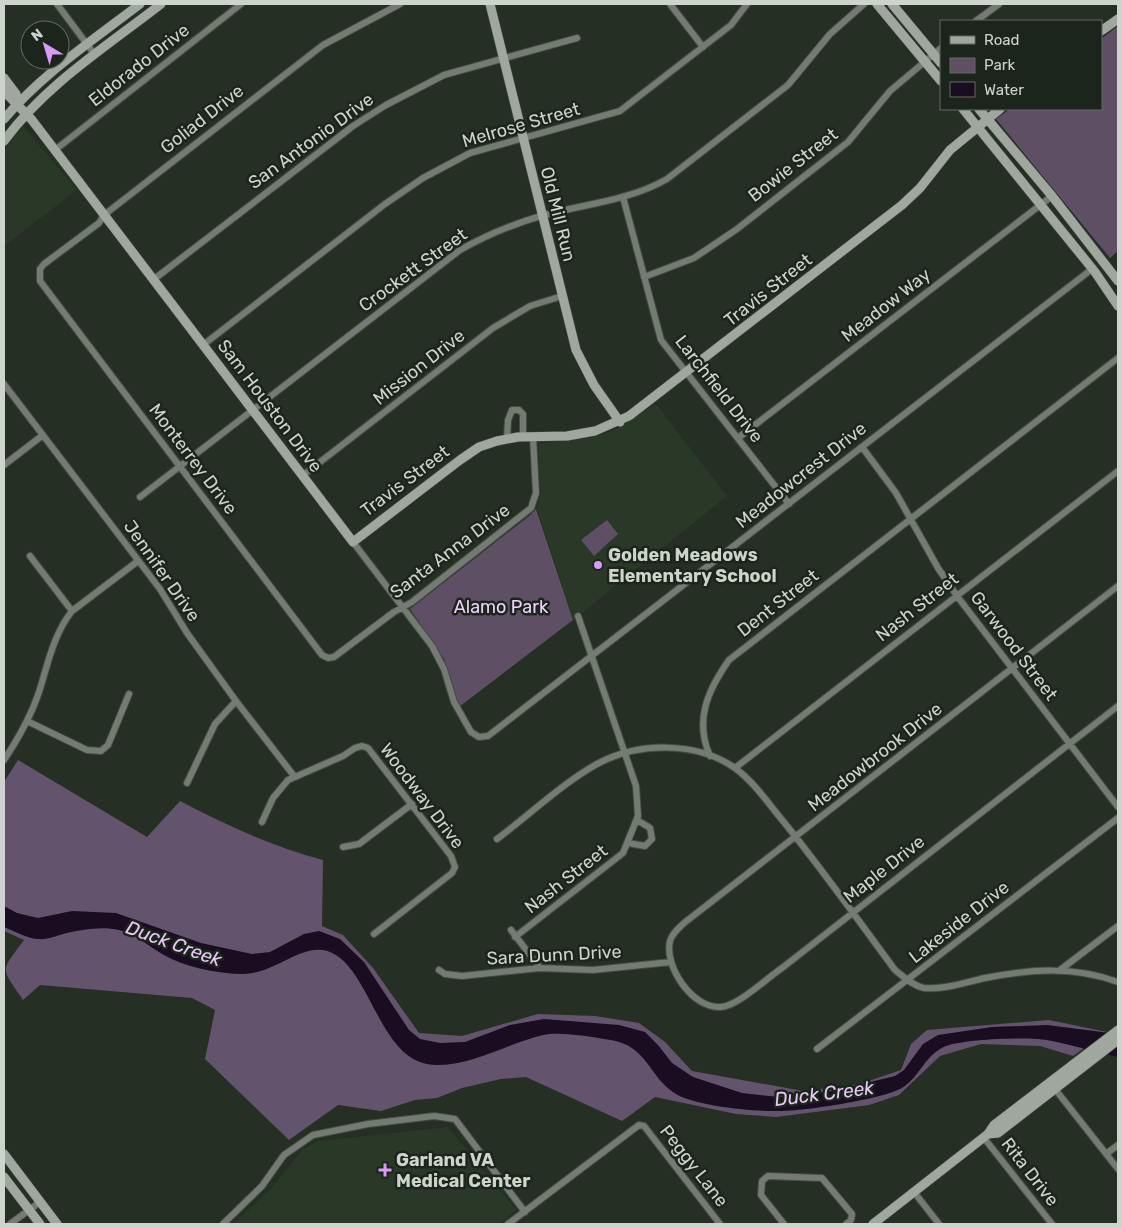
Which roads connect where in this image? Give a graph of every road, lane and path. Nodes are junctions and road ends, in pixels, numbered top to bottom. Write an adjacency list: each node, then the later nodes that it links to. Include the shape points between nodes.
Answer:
1 (57, 4): 17 (street)
2 (140, 4): 17 (street)
3 (161, 4): 20 (street)
4 (241, 4): 36 (street, Eldorado Drive)
5 (400, 4): 40 (street, Goliad Drive, via 323,46)
6 (490, 4): 21 (street, Old Mill Run)
7 (670, 4): 18 (street)
8 (747, 4): 18 (street, Melrose Street, via 731,25)
9 (864, 4): 38 (street, Crockett Street, via 830,34 788,85 666,179)
10 (877, 4): 22 (street)
11 (892, 4): 19 (street)
12 (999, 4): 14 (street)
13 (1118, 19): 15 (street)
14 (977, 20)
15 (1102, 30)
16 (577, 38): 21 (street, San Antonio Drive)
17 (87, 44): 20 (street); 26 (street)
18 (703, 47): 34 (street, Melrose Street, via 620,111)
19 (937, 51): 22 (street, Bowie Street)
20 (95, 55): 30 (street)
21 (503, 57): 34 (street, Old Mill Run); 46 (street, San Antonio Drive, via 444,75 378,110)
22 (924, 61): 24 (street); 45 (street, Bowie Street, via 880,102 848,142 737,229 694,258)
23 (4, 78): 26 (street, Sam Houston Drive, via 16,94)
24 (940, 80)
25 (4, 91): 26 (street, Sam Houston Drive)
26 (18, 103): 30 (street, Sam Houston Drive); 32 (street)
27 (964, 110): 33 (street)
28 (981, 110): 31 (street)
29 (999, 110): 31 (street, Travis Street)
30 (26, 113): 35 (street); 36 (street, Sam Houston Drive)
31 (988, 118): 33 (street, Travis Street); 37 (street)
32 (4, 119)
33 (977, 126): 39 (street); 52 (street, Travis Street, via 950,150 902,205)
34 (523, 137): 41 (street, Old Mill Run); 50 (street, Melrose Street, via 470,153 423,178)
35 (4, 141)
36 (55, 150): 40 (street, Sam Houston Drive)
37 (1052, 196): 39 (street, Meadow Way); 42 (street)
38 (623, 197): 41 (street, Crockett Street); 45 (street, Larchfield Drive)
39 (1040, 204): 43 (street); 58 (street, Meadow Way)
40 (104, 215): 44 (street, Goliad Drive, via 99,223 44,264); 46 (street, Sam Houston Drive)
41 (542, 216): 48 (street, Old Mill Run); 54 (street, Crockett Street, via 460,250)
42 (1105, 264): 43 (street); 47 (street)
43 (1092, 269): 49 (street); 60 (street, Meadowcrest Drive)
44 (39, 275): 62 (street, Monterrey Drive, via 40,281)
45 (644, 277): 52 (street, Larchfield Drive, via 661,340)
46 (154, 280): 50 (street, Sam Houston Drive)
47 (1118, 281)
48 (562, 296): 55 (street, Old Mill Run, via 583,367); 64 (street, Mission Drive, via 530,306 493,328)
49 (1118, 306)
50 (203, 345): 54 (street, Sam Houston Drive)
51 (1118, 358): 67 (street, Dent Street)
52 (688, 373): 55 (street, Travis Street); 58 (street, Larchfield Drive)
53 (4, 384): 56 (street, Jennifer Drive)
54 (252, 410): 62 (street, Crockett Street); 64 (street, Sam Houston Drive)
55 (620, 422): 57 (street, Travis Street, via 567,436)
56 (43, 435): 61 (street); 70 (street, Jennifer Drive)
57 (528, 437): 59 (street, Travis Street); 59 (street, via 523,414 512,410); 73 (street, Santa Anna Drive, via 536,493 531,508)
58 (738, 438): 66 (street, Larchfield Drive)
59 (507, 439): 68 (street, Travis Street, via 480,447 460,460)
60 (862, 447): 66 (street, Meadowcrest Drive); 67 (street, Garwood Street)
61 (4, 465)
62 (180, 466): 65 (street, Crockett Street); 77 (street, Monterrey Drive, via 322,655)
63 (1118, 471): 72 (street, Nash Street)
64 (302, 476): 68 (street, Sam Houston Drive)
65 (140, 497)
66 (788, 504): 76 (street, Meadowcrest Drive)
67 (910, 518): 72 (street, Garwood Street); 86 (street, Dent Street, via 729,660 713,683 705,707 703,742)
68 (353, 542): 73 (street, Sam Houston Drive)
69 (30, 556): 74 (street)
70 (138, 561): 74 (street); 80 (street, Jennifer Drive)
71 (1118, 586): 78 (street, Meadowbrook Drive)
72 (957, 596): 78 (street, Garwood Street); 88 (street, Nash Street)
73 (403, 608): 77 (street, Santa Anna Drive); 83 (street, Sam Houston Drive, via 432,646 444,669 454,702 471,732)
74 (72, 611): 82 (street, via 58,632)
75 (578, 616): 76 (street, Nash Street)
76 (592, 656): 83 (street, Meadowcrest Drive, via 501,728); 85 (street, Nash Street)
77 (328, 658)
78 (1012, 669): 84 (street, Garwood Street); 96 (street, Meadowbrook Drive)
79 (129, 694): 82 (street, via 108,745 101,751 87,750)
80 (236, 701): 89 (street, Jennifer Drive); 90 (street, via 215,724)
81 (1118, 706): 84 (street, Maple Drive)
82 (27, 721): 87 (street)
83 (479, 737)
84 (1069, 744): 92 (street, Garwood Street); 100 (street, Maple Drive)
85 (625, 754): 86 (street, via 661,747 687,749); 94 (street, Nash Street, via 637,794); 97 (street, via 598,763)
86 (710, 756): 88 (street)
87 (4, 760)
88 (734, 768): 96 (street, via 750,780)
89 (294, 776): 91 (street, Woodway Drive, via 362,746 368,748); 95 (street, via 273,798)
90 (187, 783)
91 (412, 804): 99 (street, via 359,844); 103 (street, Woodway Drive, via 455,867 452,874)
92 (1118, 807)
93 (1118, 818): 109 (street, Lakeside Drive)
94 (637, 820): 98 (street, Nash Street); 98 (street, via 650,828 652,839 645,846)
95 (262, 822)
96 (796, 837): 100 (street); 105 (street, Meadowbrook Drive, via 677,929 671,938)
97 (497, 839)
98 (628, 843): 104 (street, Nash Street, via 623,853 593,878)
99 (343, 847)
100 (852, 912): 105 (street, Maple Drive, via 731,1004 720,1007 700,1002 690,993); 109 (street, via 895,970)
101 (1118, 926): 108 (street)
102 (511, 930): 104 (street)
103 (374, 934)
104 (515, 937): 106 (street)
105 (671, 962): 106 (street, Sara Dunn Drive, via 594,970)
106 (540, 968): 107 (street, Sara Dunn Drive, via 462,976)
107 (439, 970)
108 (1060, 970): 109 (street, via 1003,974 933,988); 110 (street, via 1082,971)
109 (908, 980): 113 (street, Lakeside Drive)
110 (1118, 982)
111 (1118, 1030): 114 (street)
112 (1118, 1040): 114 (street)
113 (816, 1049)
114 (1081, 1064): 115 (street); 116 (street, via 994,1125)
115 (1054, 1089): 116 (street, via 998,1132); 119 (street)
116 (986, 1136): 122 (street); 136 (street, Rita Drive)
117 (1118, 1145): 119 (street)
118 (4, 1154): 123 (street)
119 (1106, 1154): 120 (street)
120 (1118, 1169)
121 (4, 1177): 124 (street)
122 (914, 1192): 134 (street); 135 (street)
123 (40, 1202): 124 (street); 128 (street)
124 (29, 1210): 126 (street); 127 (street)
125 (524, 1212): 129 (street, via 455,1120 434,1116 313,1135 284,1155 262,1186); 130 (street); 131 (street, Peggy Lane, via 639,1125 644,1126)
126 (10, 1224)
127 (40, 1224)
128 (57, 1224)
129 (225, 1224)
130 (508, 1224)
131 (720, 1224)
132 (784, 1224): 133 (street, via 761,1195 762,1181 768,1176 822,1178 852,1214)
133 (846, 1224)
134 (872, 1224)
135 (939, 1224)
136 (1052, 1224)

